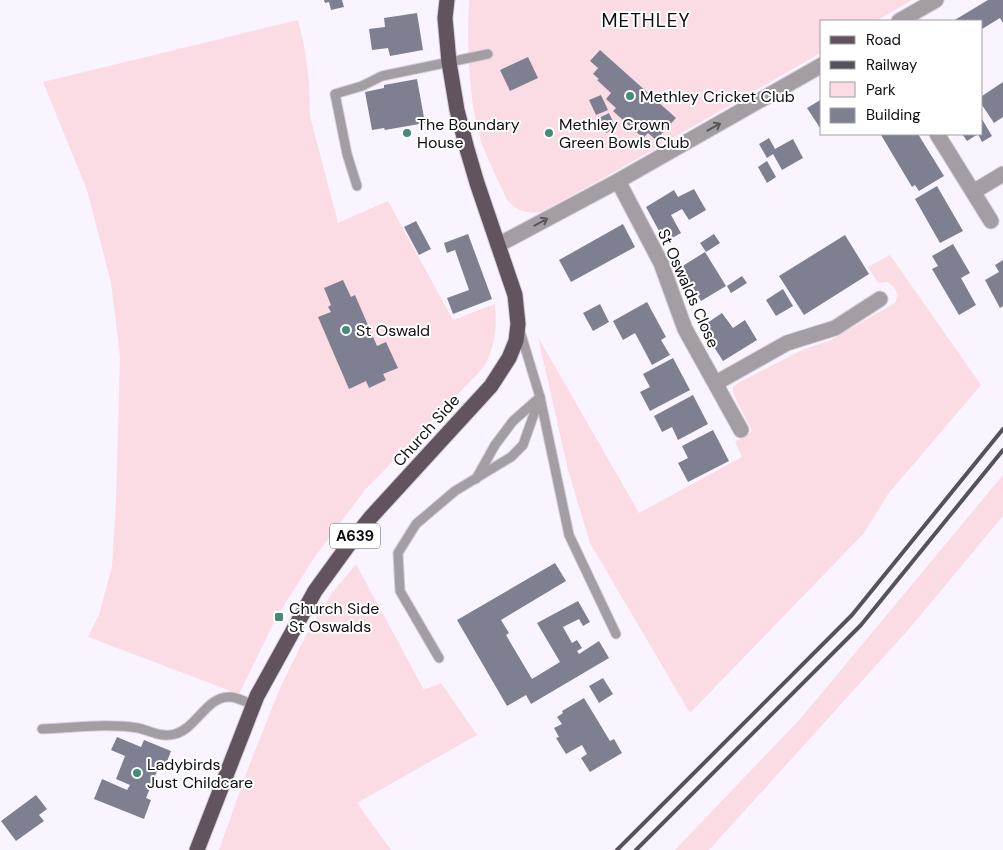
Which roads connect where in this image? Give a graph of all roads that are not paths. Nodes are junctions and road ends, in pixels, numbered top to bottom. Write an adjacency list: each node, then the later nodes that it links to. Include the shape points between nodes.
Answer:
1 (446, 0): 5 (main road, Church Side / A639)
2 (936, 0): 3 (street)
3 (901, 20)
4 (488, 54): 5 (lane)
5 (449, 62): 10 (lane, via 382,76 335,94); 13 (main road, Church Side / A639, via 466,150)
6 (820, 66): 9 (street, one-way to 6)
7 (938, 135): 11 (street)
8 (1003, 174): 11 (street)
9 (618, 181): 13 (street, one-way to 9); 16 (street, St Oswalds Close, via 661,262 686,329)
10 (357, 186)
11 (973, 192): 12 (street)
12 (991, 221)
13 (498, 245): 15 (main road, Church Side / A639, via 515,295)
14 (880, 299): 16 (street, via 835,328 787,343)
15 (518, 324): 17 (lane); 22 (main road, Church Side / A639, via 510,358 491,386 371,517 315,591)
16 (716, 383): 18 (street, St Oswalds Close)
17 (540, 397): 19 (lane, via 513,421); 19 (lane, via 523,445); 20 (lane, via 569,535)
18 (741, 430)
19 (476, 480): 21 (lane, via 416,524 398,554 400,591)
20 (616, 634)
21 (439, 658)
22 (253, 705): 23 (lane, via 234,697 220,699 189,727 173,735 112,726); 24 (main road, Church Side / A639)
23 (42, 729)
24 (196, 850)

